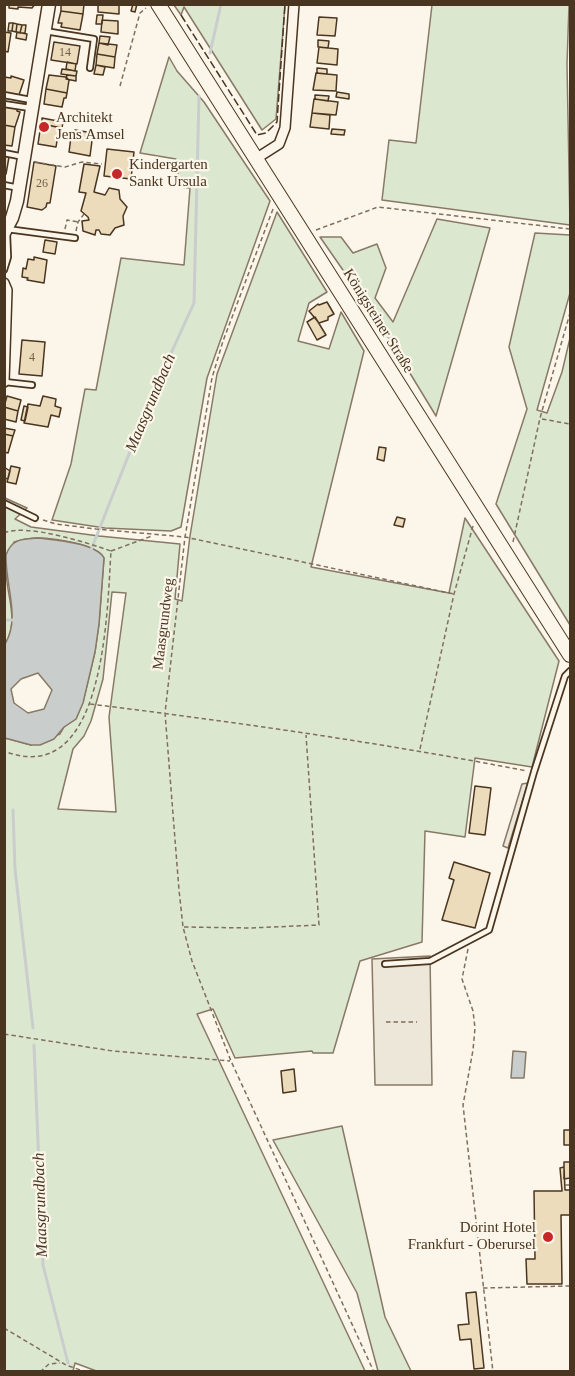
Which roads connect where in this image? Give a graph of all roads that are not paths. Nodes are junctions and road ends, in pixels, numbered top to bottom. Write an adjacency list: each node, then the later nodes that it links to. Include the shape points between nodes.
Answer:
1 (50, 4): 4 (street)
2 (294, 4): 11 (street, via 285,128 279,144)
3 (153, 6): 11 (main road, Königsteiner Straße)
4 (45, 31): 5 (lane, via 94,39); 8 (street)
5 (90, 68)
6 (4, 95): 8 (lane)
7 (4, 104): 8 (lane)
8 (33, 104): 10 (street)
9 (4, 153): 10 (lane)
10 (29, 159): 13 (street)
11 (256, 159): 22 (main road, Königsteiner Straße)
12 (4, 185): 13 (lane)
13 (19, 188): 14 (street)
14 (6, 228): 15 (lane); 16 (lane, via 8,257)
15 (75, 238)
16 (4, 270)
17 (4, 283): 18 (street)
18 (4, 382): 19 (lane)
19 (32, 386)
20 (4, 502): 21 (lane)
21 (35, 518)
22 (570, 655)
23 (570, 671): 24 (lane, via 565,676 534,772 489,930 430,961)
24 (385, 964)

